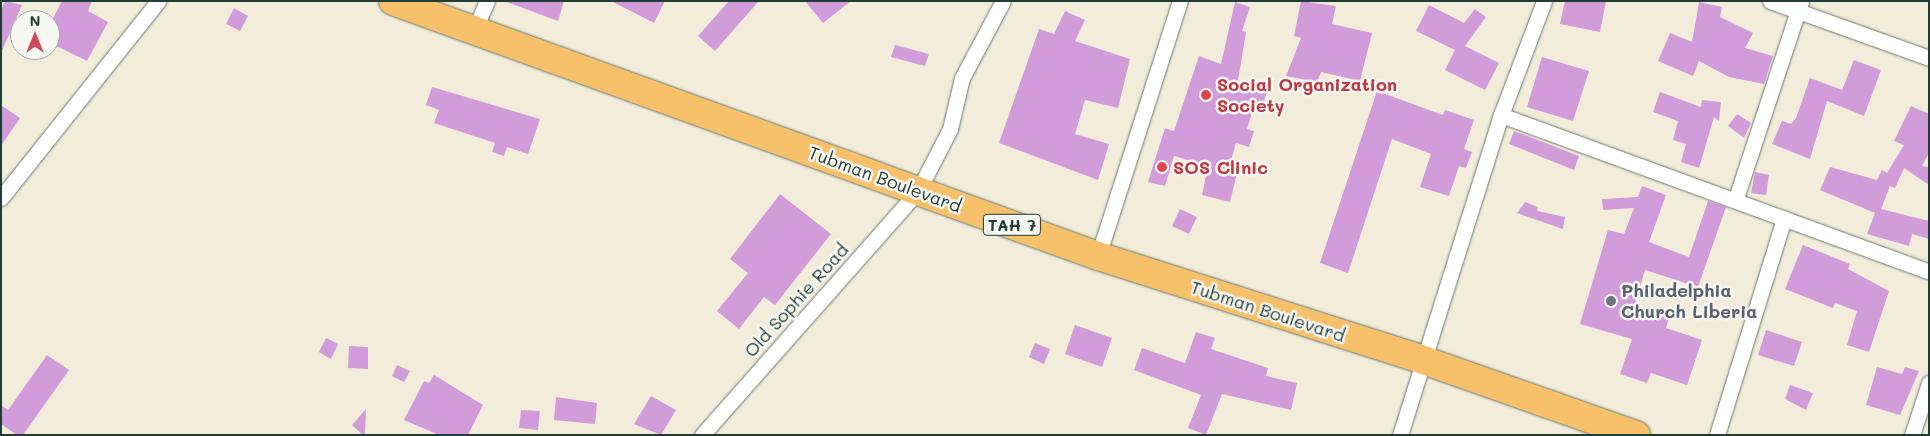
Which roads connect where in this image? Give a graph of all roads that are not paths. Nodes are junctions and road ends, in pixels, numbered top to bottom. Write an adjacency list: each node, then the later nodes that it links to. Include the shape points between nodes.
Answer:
1 (158, 1): 13 (street)
2 (393, 1): 9 (highway, Tubman Boulevard / TAH 7)
3 (487, 1): 9 (street)
4 (1003, 1): 12 (street, Old Sophie Road, via 962,78 950,129)
5 (1180, 1): 16 (street)
6 (1544, 1): 11 (street)
7 (1770, 1): 8 (street)
8 (1799, 7): 10 (street); 14 (street)
9 (475, 29): 12 (highway, Tubman Boulevard / TAH 7)
10 (1929, 58)
11 (1502, 115): 14 (street); 18 (street)
12 (918, 191): 16 (highway, Tubman Boulevard / TAH 7); 20 (street, Old Sophie Road)
13 (1, 198)
14 (1736, 198): 15 (street)
15 (1784, 218): 17 (street); 23 (street)
16 (1098, 256): 18 (highway, Tubman Boulevard / TAH 7)
17 (1929, 272)
18 (1423, 360): 21 (street); 22 (highway, Tubman Boulevard / TAH 7)
19 (1929, 383): 24 (street)
20 (702, 435)
21 (1400, 435)
22 (1636, 435)
23 (1717, 435)
24 (1912, 435)

